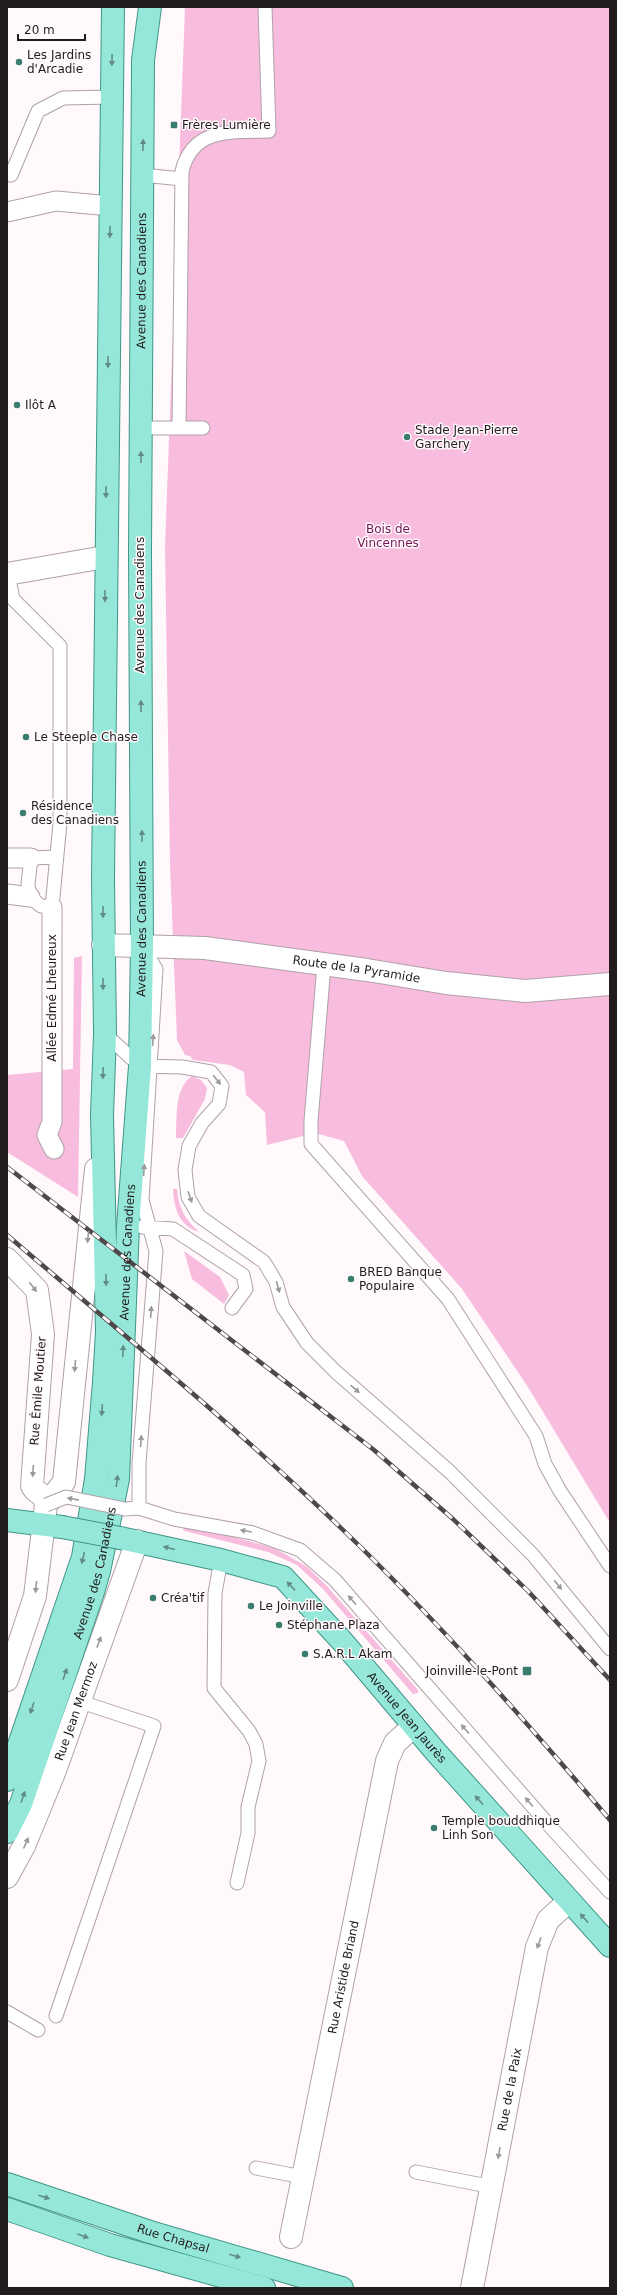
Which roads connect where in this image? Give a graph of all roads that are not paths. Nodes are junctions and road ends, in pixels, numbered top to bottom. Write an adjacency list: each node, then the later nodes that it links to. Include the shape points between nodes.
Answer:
1 (113, 7): 6 (main road, Avenue des Canadiens, one-way to 6)
2 (141, 7): 5 (main road)
3 (150, 7): 5 (main road, Avenue des Canadiens)
4 (266, 7): 9 (lane, via 269,131 210,136 195,144 185,161)
5 (143, 60): 8 (main road, Avenue des Canadiens, one-way to 5)
6 (112, 97): 7 (lane, via 63,98 38,111); 10 (main road, Avenue des Canadiens)
7 (10, 175)
8 (142, 175): 9 (lane); 12 (main road, Avenue des Canadiens)
9 (182, 179): 13 (lane)
10 (111, 206): 11 (street, via 56,201); 15 (main road, Avenue des Canadiens, one-way to 15)
11 (7, 212)
12 (141, 428): 13 (lane); 24 (main road, Avenue des Canadiens, one-way to 12)
13 (179, 428): 14 (lane)
14 (204, 428)
15 (105, 557): 16 (street); 23 (main road, Avenue des Canadiens, one-way to 23)
16 (8, 574): 17 (lane, Allée Edmé Lheureux, via 13,599 60,646 60,823)
17 (56, 857): 19 (lane); 22 (lane, Allée Edmé Lheureux)
18 (7, 858): 19 (street)
19 (31, 858): 21 (lane, via 28,884)
20 (7, 894): 21 (street)
21 (30, 897): 22 (lane, via 41,906)
22 (52, 907): 30 (street, Allée Edmé Lheureux, via 52,1122 47,1135)
23 (103, 945): 24 (street, Route de la Pyramide); 27 (main road, Avenue des Canadiens, one-way to 27)
24 (142, 945): 25 (street, Route de la Pyramide, via 200,948); 28 (main road, Avenue des Canadiens, one-way to 24)
25 (324, 965): 26 (street, Route de la Pyramide, via 525,992); 40 (lane, via 311,1144 448,1299 536,1436 545,1464 560,1491)
26 (610, 984)
27 (105, 1034): 28 (lane); 29 (main road, Avenue des Canadiens, one-way to 29)
28 (145, 1067): 31 (lane, one-way to 28); 32 (main road, Avenue des Canadiens); 41 (lane, one-way to 41, via 182,1067 211,1072 222,1086 220,1104 202,1123 189,1146 185,1170 188,1197 199,1216 264,1262 276,1282 283,1307 307,1343 336,1372 450,1472 533,1555)
29 (102, 1115): 36 (street, one-way to 36, via 64,1482); 45 (main road, Avenue des Canadiens, one-way to 45, via 107,1332 96,1478 77,1580)
30 (54, 1149)
31 (142, 1200): 32 (lane); 32 (lane)
32 (138, 1227): 34 (lane, via 173,1229 243,1275 246,1288); 35 (lane, one-way to 32, via 156,1251); 46 (main road, Avenue des Canadiens, one-way to 32, via 21,1804 93,1592 117,1487)
33 (7, 1259): 36 (street, Rue Émile Moutier, one-way to 36, via 37,1290 43,1334 32,1486 44,1496)
34 (232, 1308)
35 (139, 1508): 36 (lane, one-way to 36, bridge, via 125,1509 66,1498); 49 (lane, one-way to 35, via 547,1824 335,1580 300,1550 253,1533 174,1519)
36 (50, 1518): 37 (main road, Avenue Jean Jaurès); 38 (main road, Avenue Jean Jaurès, bridge); 42 (street, one-way to 42, via 35,1596)
37 (7, 1520)
38 (129, 1539): 39 (main road, Avenue Jean Jaurès, one-way to 38); 43 (street, Rue Jean Mermoz, one-way to 38)
39 (221, 1560): 44 (main road, Avenue Jean Jaurès, one-way to 39, via 342,1641 283,1577); 48 (lane, via 215,1593 214,1688 249,1730 256,1744 259,1761 248,1807 248,1833)
40 (610, 1566)
41 (610, 1649)
42 (7, 1680)
43 (78, 1701): 47 (street, Rue Jean Mermoz, one-way to 43, via 24,1846 54,1773); 53 (lane, via 154,1726)
44 (414, 1726): 50 (main road, Avenue Jean Jaurès, one-way to 44); 57 (street, Rue Aristide Briand, via 395,1743 387,1761)
45 (7, 1780)
46 (7, 1832)
47 (7, 1877)
48 (237, 1883)
49 (610, 1892)
50 (569, 1901): 51 (main road, Avenue Jean Jaurès, one-way to 50); 59 (street, Rue de la Paix, one-way to 59, via 548,1920 537,1947)
51 (610, 1946)
52 (7, 2012): 54 (lane)
53 (56, 2016)
54 (38, 2030)
55 (256, 2168): 57 (lane)
56 (416, 2172): 59 (lane)
57 (303, 2177): 61 (street, Rue Aristide Briand)
58 (7, 2184): 63 (main road, Rue Chapsal, one-way to 63, via 150,2232)
59 (493, 2186): 64 (street, Rue de la Paix)
60 (7, 2209): 62 (main road, one-way to 62, via 110,2245)
61 (291, 2237)
62 (264, 2288)
63 (342, 2288)
64 (472, 2288)

